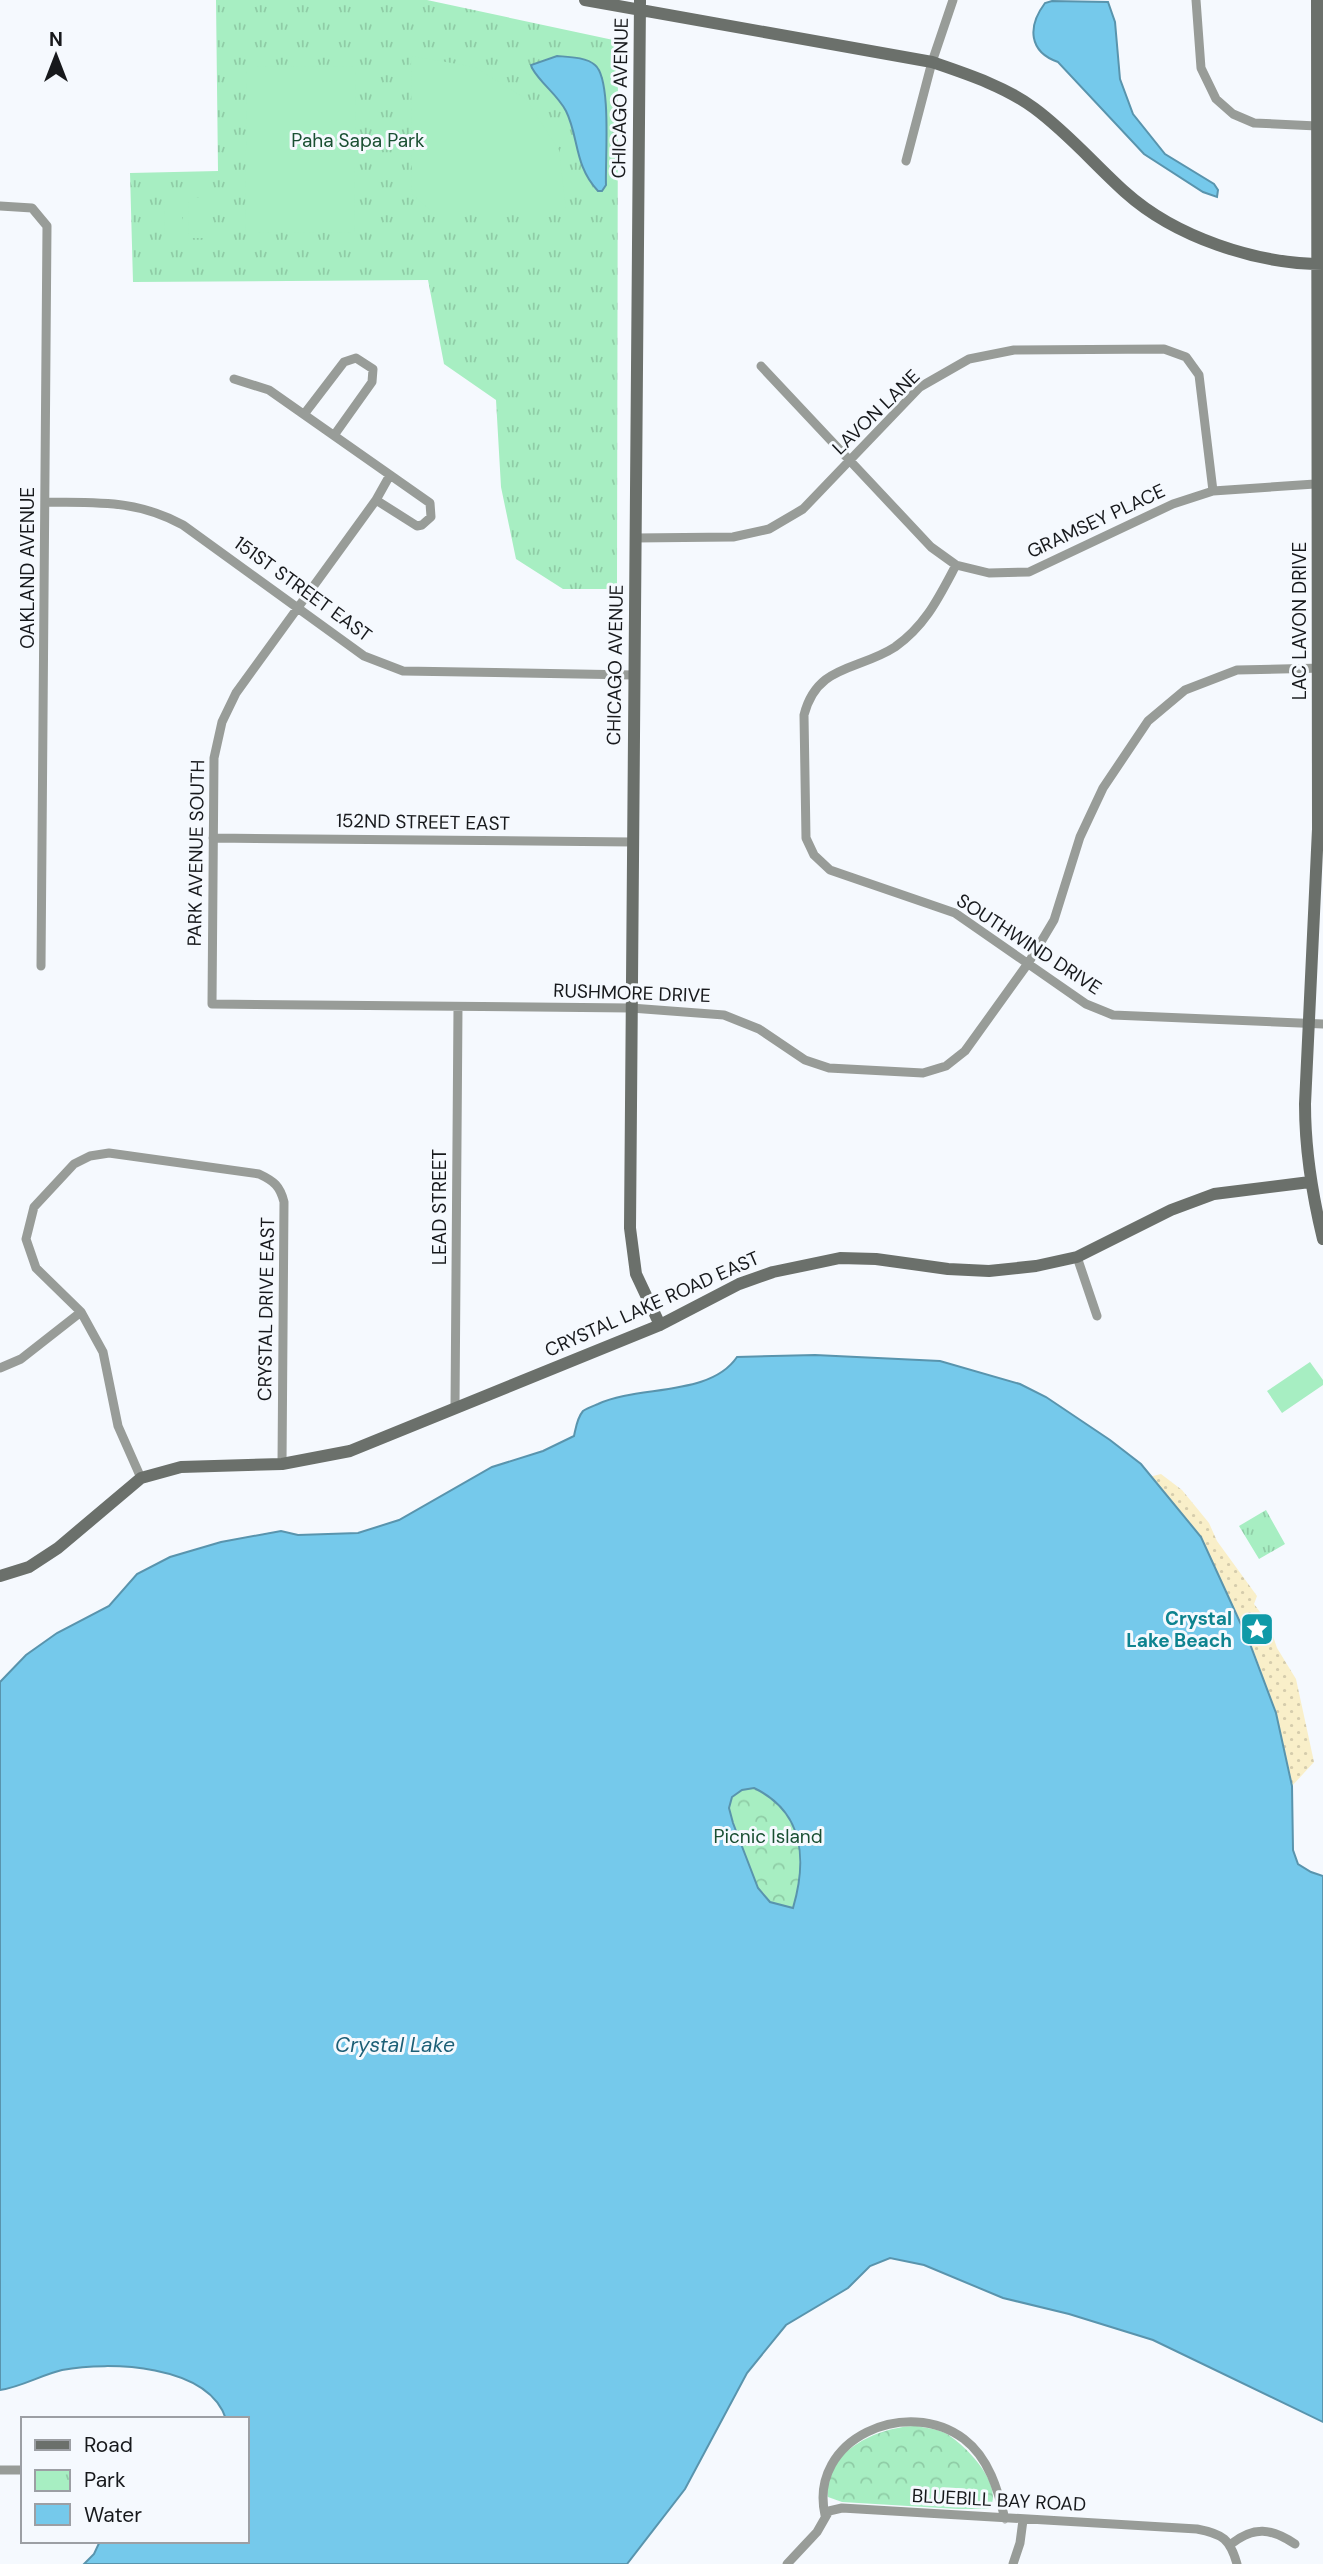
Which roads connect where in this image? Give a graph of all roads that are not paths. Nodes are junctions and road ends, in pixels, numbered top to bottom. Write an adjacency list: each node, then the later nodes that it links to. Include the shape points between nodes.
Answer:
1 (585, 0): 5 (street)
2 (953, 0): 7 (street)
3 (1196, 0): 8 (street, via 1201,68 1216,99 1233,114 1254,123)
4 (1317, 0): 6 (street, LAC LAVON DRIVE)
5 (640, 5): 7 (street); 22 (street, CHICAGO AVENUE)
6 (1320, 52): 8 (street, LAC LAVON DRIVE)
7 (932, 62): 9 (street); 11 (street, via 985,81 1033,107 1127,194 1178,229 1246,255)
8 (1317, 126): 11 (street, LAC LAVON DRIVE)
9 (906, 161)
10 (0, 206): 21 (street, OAKLAND AVENUE, via 32,208 47,226)
11 (1320, 264): 18 (street, LAC LAVON DRIVE)
12 (761, 366): 16 (street, GRAMSEY PLACE)
13 (234, 379): 14 (street, via 269,390)
14 (305, 413): 15 (street); 15 (street, via 344,362 356,358 373,369 372,382)
15 (335, 434): 17 (street)
16 (850, 461): 19 (street, LAVON LANE, via 920,387 969,359 1014,350 1164,349 1186,357 1199,375); 22 (street, LAVON LANE, via 803,509 769,529 733,537); 23 (street, GRAMSEY PLACE, via 931,547)
17 (390, 475): 20 (street, PARK AVENUE SOUTH); 20 (street, via 430,503 431,517 416,526)
18 (1318, 480): 19 (street, GRAMSEY PLACE, via 1315,484); 25 (street, LAC LAVON DRIVE)
19 (1213, 491): 23 (street, GRAMSEY PLACE, via 1173,504 1028,572 989,573)
20 (376, 500): 24 (street, PARK AVENUE SOUTH)
21 (45, 502): 24 (street, 151ST STREET EAST, via 123,503 160,513); 31 (street, OAKLAND AVENUE)
22 (635, 538): 26 (street, CHICAGO AVENUE)
23 (956, 565): 30 (street, SOUTHWIND DRIVE, via 929,615 894,647 825,679 809,696 804,715 806,838 814,855 830,870 955,913)
24 (298, 608): 26 (street, 151ST STREET EAST, via 364,656 403,671); 28 (street, PARK AVENUE SOUTH, via 236,694 222,722 214,758)
25 (1320, 668): 27 (street, LAC LAVON DRIVE); 30 (street, RUSHMORE DRIVE, via 1237,670 1185,690 1149,721 1103,788 1080,837 1054,920)
26 (634, 675): 29 (street, CHICAGO AVENUE)
27 (1321, 829): 36 (street, LAC LAVON DRIVE)
28 (213, 838): 29 (street, 152ND STREET EAST); 32 (street, PARK AVENUE SOUTH)
29 (632, 842): 34 (street, CHICAGO AVENUE)
30 (1029, 962): 34 (street, RUSHMORE DRIVE, via 965,1051 946,1066 923,1073 829,1068 724,1015); 36 (street, SOUTHWIND DRIVE, via 1086,1004 1112,1015)
31 (41, 966)
32 (212, 1004): 33 (street, RUSHMORE DRIVE)
33 (458, 1007): 34 (street, RUSHMORE DRIVE); 44 (street, LEAD STREET)
34 (631, 1008): 42 (street, CHICAGO AVENUE, via 629,1228 636,1274)
35 (1323, 1024): 36 (street, SOUTHWIND DRIVE)
36 (1308, 1025): 37 (street, LAC LAVON DRIVE, via 1305,1117)
37 (1317, 1182): 38 (street, LAC LAVON DRIVE); 39 (street, CRYSTAL LAKE ROAD EAST, via 1213,1194)
38 (1323, 1239)
39 (1077, 1257): 41 (street); 42 (street, CRYSTAL LAKE ROAD EAST, via 989,1271 876,1259 802,1264 739,1284)
40 (81, 1312): 43 (street, via 21,1359); 45 (street, CRYSTAL DRIVE EAST, via 36,1268 26,1239 34,1207 74,1164 110,1153 273,1180 284,1202); 46 (street, CRYSTAL DRIVE EAST, via 103,1352 118,1426)
41 (1097, 1316)
42 (660, 1325): 44 (street, CRYSTAL LAKE ROAD EAST)
43 (0, 1368)
44 (455, 1408): 45 (street, CRYSTAL LAKE ROAD EAST, via 350,1451)
45 (282, 1464): 46 (street, CRYSTAL LAKE ROAD EAST, via 181,1467)
46 (141, 1478): 47 (street, CRYSTAL LAKE ROAD EAST, via 58,1548 29,1567)
47 (0, 1576)
48 (0, 2470): 49 (street)
49 (21, 2470)
50 (825, 2515): 51 (street, BLUEBILL BAY ROAD, via 842,2508); 51 (street, via 824,2479 843,2448 880,2428 919,2421 950,2430 977,2452 998,2489); 55 (street, via 813,2538)
51 (1005, 2519): 52 (street, BLUEBILL BAY ROAD)
52 (1023, 2520): 53 (street, BLUEBILL BAY ROAD, via 1197,2529); 56 (street)
53 (1231, 2544): 54 (street, via 1252,2531 1281,2535); 57 (street)
54 (1295, 2544)
55 (787, 2564)
56 (1013, 2564)
57 (1237, 2564)

